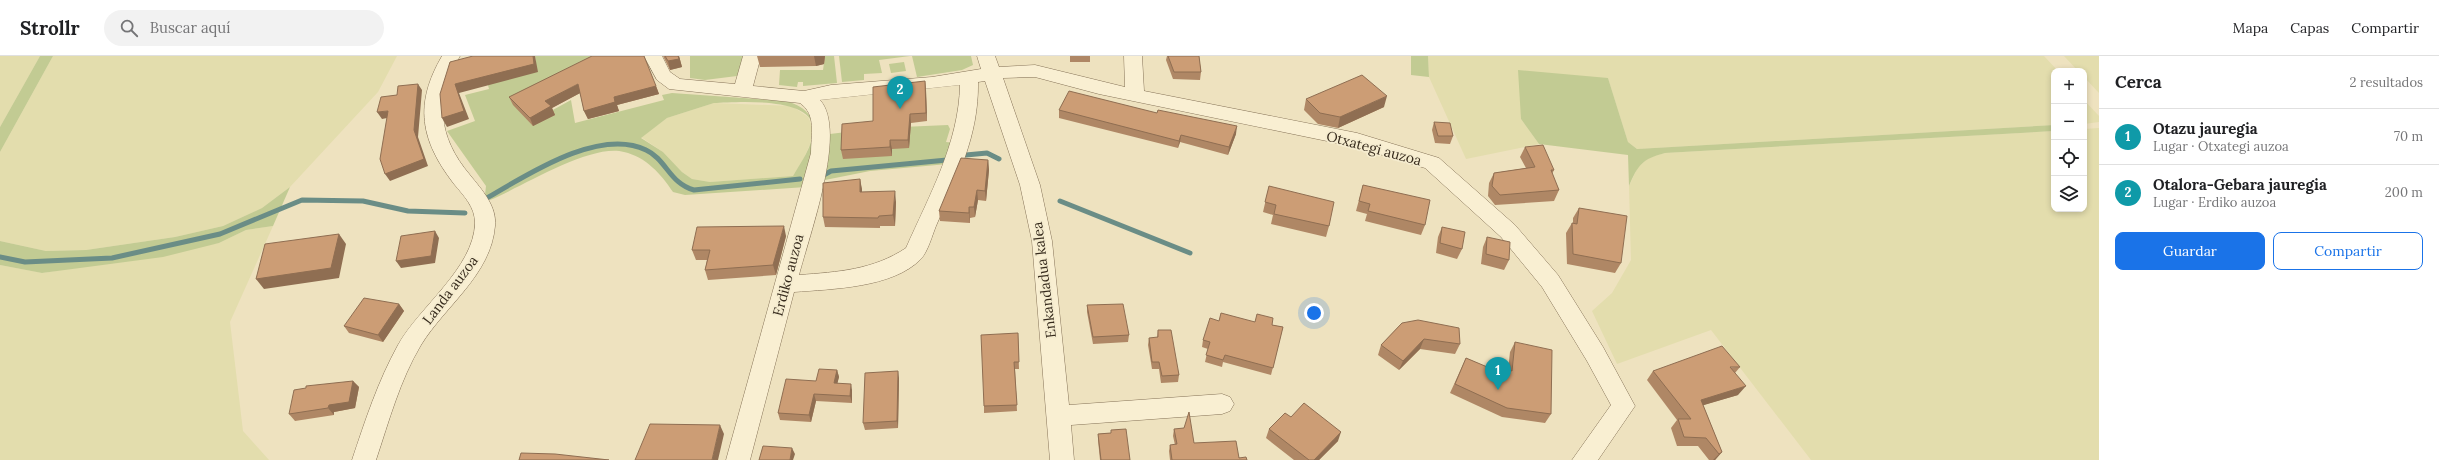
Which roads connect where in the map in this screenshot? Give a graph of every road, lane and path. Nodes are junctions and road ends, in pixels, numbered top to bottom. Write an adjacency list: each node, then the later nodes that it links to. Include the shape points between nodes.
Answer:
1 (451, 56): 13 (street, Landa auzoa, via 441,72 431,106 432,115 438,138 456,172 481,202 485,225 478,255 463,277 438,304 414,338 395,372)
2 (653, 56): 7 (street, via 663,76 676,84)
3 (752, 56): 7 (street)
4 (1133, 56): 8 (street)
5 (989, 65): 6 (street); 8 (street, Otxategi auzoa, via 1011,71 1035,71); 12 (street, Enkandadua kalea, via 1030,185 1042,241)
6 (969, 79): 9 (street, via 831,91); 10 (street, via 958,154 914,253 900,264 879,273 854,279)
7 (742, 91): 9 (street)
8 (1135, 94): 16 (street, Otxategi auzoa, via 1357,140 1432,163 1508,231 1550,281 1595,354 1623,406)
9 (804, 97): 10 (street, Erdiko auzoa, via 815,103 820,110 821,153)
10 (786, 284): 14 (street, Erdiko auzoa)
11 (1222, 404): 12 (street)
12 (1058, 416): 15 (street, Enkandadua kalea)
13 (364, 460)
14 (738, 460)
15 (1062, 460)
16 (1584, 460)

